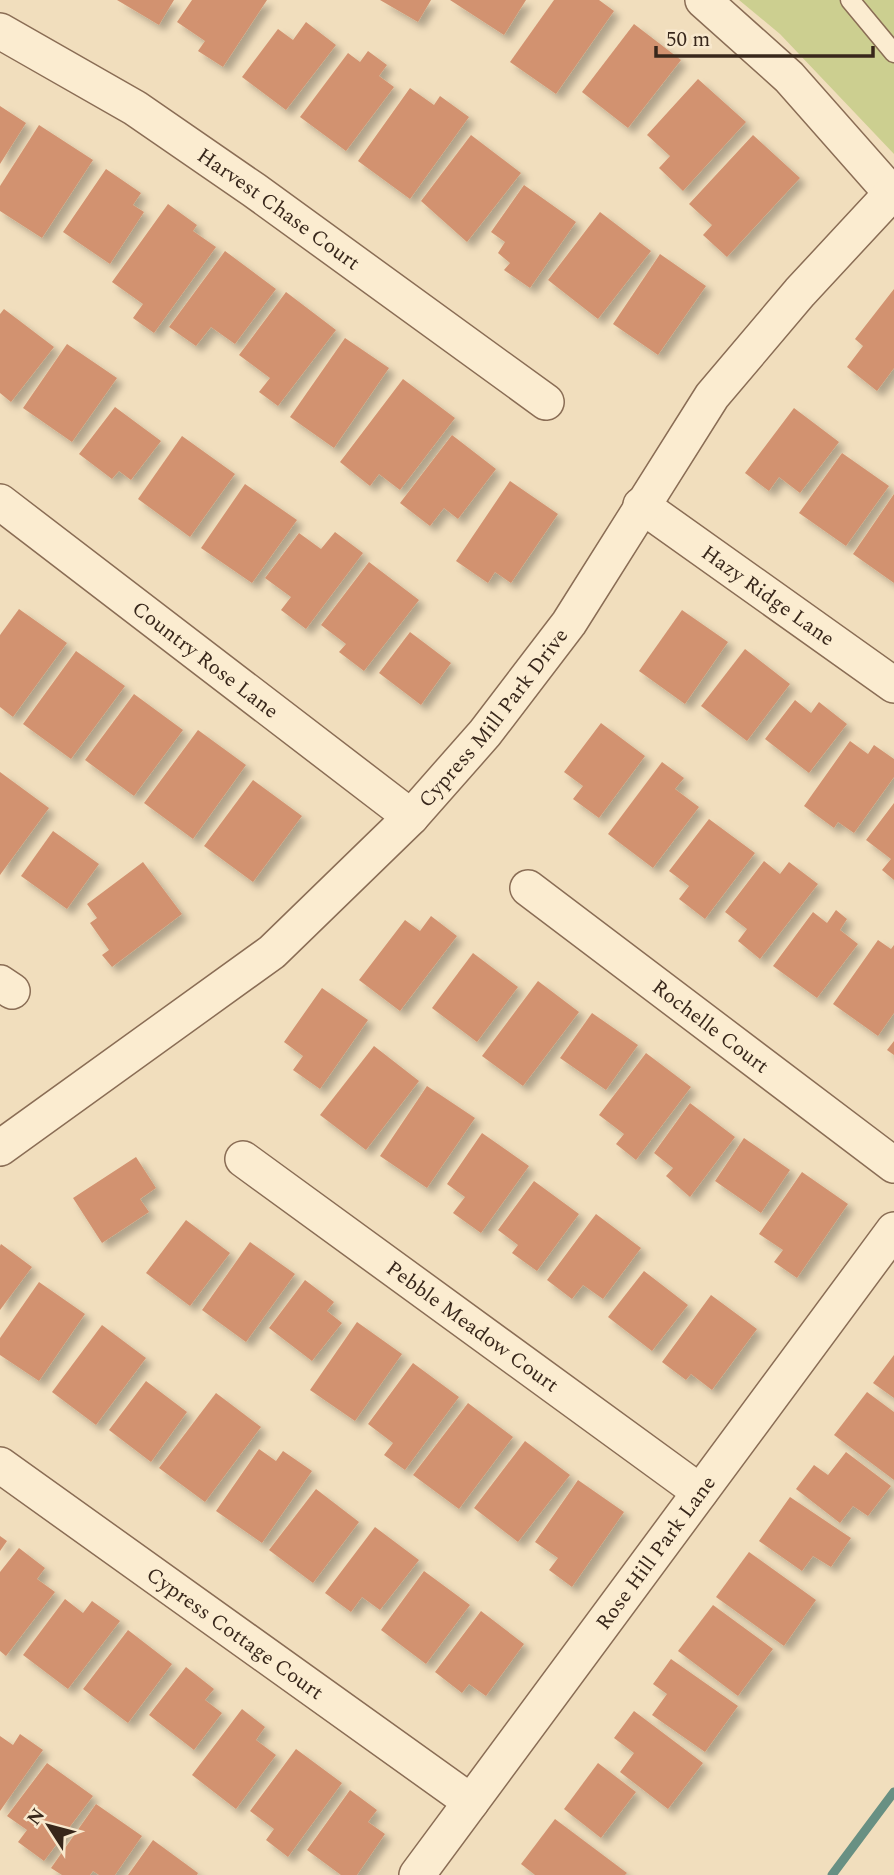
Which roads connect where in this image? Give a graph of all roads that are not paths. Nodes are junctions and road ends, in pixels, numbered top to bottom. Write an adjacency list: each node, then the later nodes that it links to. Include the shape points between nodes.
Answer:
1 (849, 0): 4 (lane)
2 (717, 5): 5 (street, via 789,77)
3 (0, 31): 6 (street, Harvest Chase Court, via 135,108)
4 (894, 53)
5 (893, 194): 8 (street, Cypress Mill Park Drive, via 800,292 712,396)
6 (546, 402)
7 (0, 502): 10 (street, Country Rose Lane)
8 (641, 505): 9 (street, Hazy Ridge Lane); 10 (street, Cypress Mill Park Drive, via 569,623 485,733)
9 (894, 685)
10 (411, 817): 12 (street, Cypress Mill Park Drive, via 271,952)
11 (528, 888): 14 (street, Rochelle Court)
12 (0, 1148)
13 (243, 1159): 17 (street, Pebble Meadow Court)
14 (894, 1164)
15 (894, 1230): 17 (street, Rose Hill Park Lane)
16 (0, 1465): 18 (street, Cypress Cottage Court)
17 (701, 1492): 18 (street, Rose Hill Park Lane)
18 (471, 1802): 19 (street, Rose Hill Park Lane)
19 (417, 1875)

